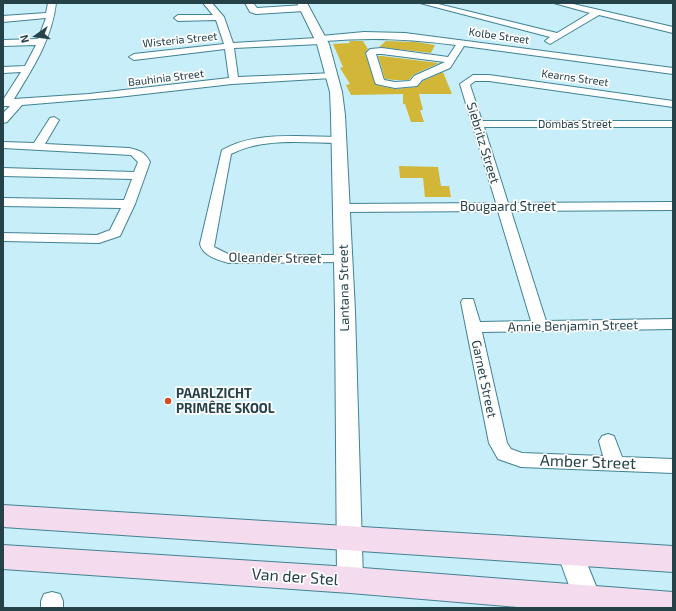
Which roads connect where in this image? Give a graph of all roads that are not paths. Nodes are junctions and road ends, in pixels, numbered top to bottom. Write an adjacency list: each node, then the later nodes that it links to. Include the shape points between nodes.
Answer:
1 (52, 3): 8 (street)
2 (207, 3): 9 (street)
3 (250, 3): 6 (street, via 256,11)
4 (424, 3): 13 (street)
5 (558, 3): 7 (street)
6 (303, 6): 14 (street, Lantana Street)
7 (598, 12): 12 (street); 13 (street)
8 (51, 15): 11 (street); 15 (street)
9 (220, 17): 10 (street); 18 (street)
10 (178, 18)
11 (3, 19)
12 (673, 30)
13 (557, 36): 19 (street, via 549,42)
14 (321, 40): 17 (street, Kolbe Street, via 386,35); 18 (street, Kolbe Street); 25 (street, Lantana Street)
15 (42, 42): 16 (street); 22 (street)
16 (3, 43)
17 (462, 44): 19 (street, Kolbe Street); 21 (street)
18 (229, 46): 20 (street, Wisteria Street); 27 (street)
19 (542, 54): 24 (street, Kolbe Street)
20 (134, 56)
21 (451, 60): 21 (street, via 447,66 418,78 412,84 389,85 380,82 370,53 382,50)
22 (27, 69): 23 (street); 29 (street)
23 (3, 70)
24 (673, 71)
25 (332, 75): 27 (street, Bauhinia Street); 35 (street, Lantana Street)
26 (474, 78): 30 (street, Kearns Street); 33 (street, Siebritz Street, via 465,84)
27 (234, 81): 28 (street, Bauhinia Street, via 127,95)
28 (19, 102): 29 (street, Bauhinia Street); 31 (street)
29 (5, 103)
30 (673, 104)
31 (3, 120)
32 (54, 120): 37 (street)
33 (477, 124): 34 (street, Dombas Street); 43 (street, Siebritz Street)
34 (673, 124)
35 (340, 140): 44 (street, Lantana Street); 46 (street, Oleander Street, via 254,141 226,152 207,244 208,249 229,259)
36 (3, 146): 37 (street)
37 (37, 147): 39 (street, via 137,153 142,156 144,162)
38 (3, 172): 39 (street)
39 (139, 176): 41 (street)
40 (3, 202): 41 (street)
41 (128, 204): 45 (street, via 115,233 99,239)
42 (673, 206): 43 (street, Bougaard Street)
43 (503, 207): 44 (street, Bougaard Street); 49 (street, Siebritz Street)
44 (342, 208): 46 (street, Lantana Street)
45 (3, 237)
46 (344, 259): 56 (street, Lantana Street)
47 (468, 302): 50 (street, Garnet Street)
48 (673, 324): 49 (street, Annie Benjamin Street)
49 (540, 326): 50 (street, Annie Benjamin Street)
50 (473, 327): 52 (street, Garnet Street, via 498,443)
51 (608, 441): 53 (street)
52 (504, 454): 53 (street, Amber Street, via 521,460)
53 (614, 462): 54 (street, Amber Street)
54 (673, 466)
55 (3, 516): 56 (main road)
56 (348, 539): 57 (main road); 60 (street, Lantana Street)
57 (570, 552): 59 (main road); 61 (street)
58 (3, 557): 60 (main road, Van der Stel)
59 (673, 559)
60 (350, 580): 61 (main road, Van der Stel)
61 (589, 604): 62 (main road, Van der Stel)
62 (673, 606)

